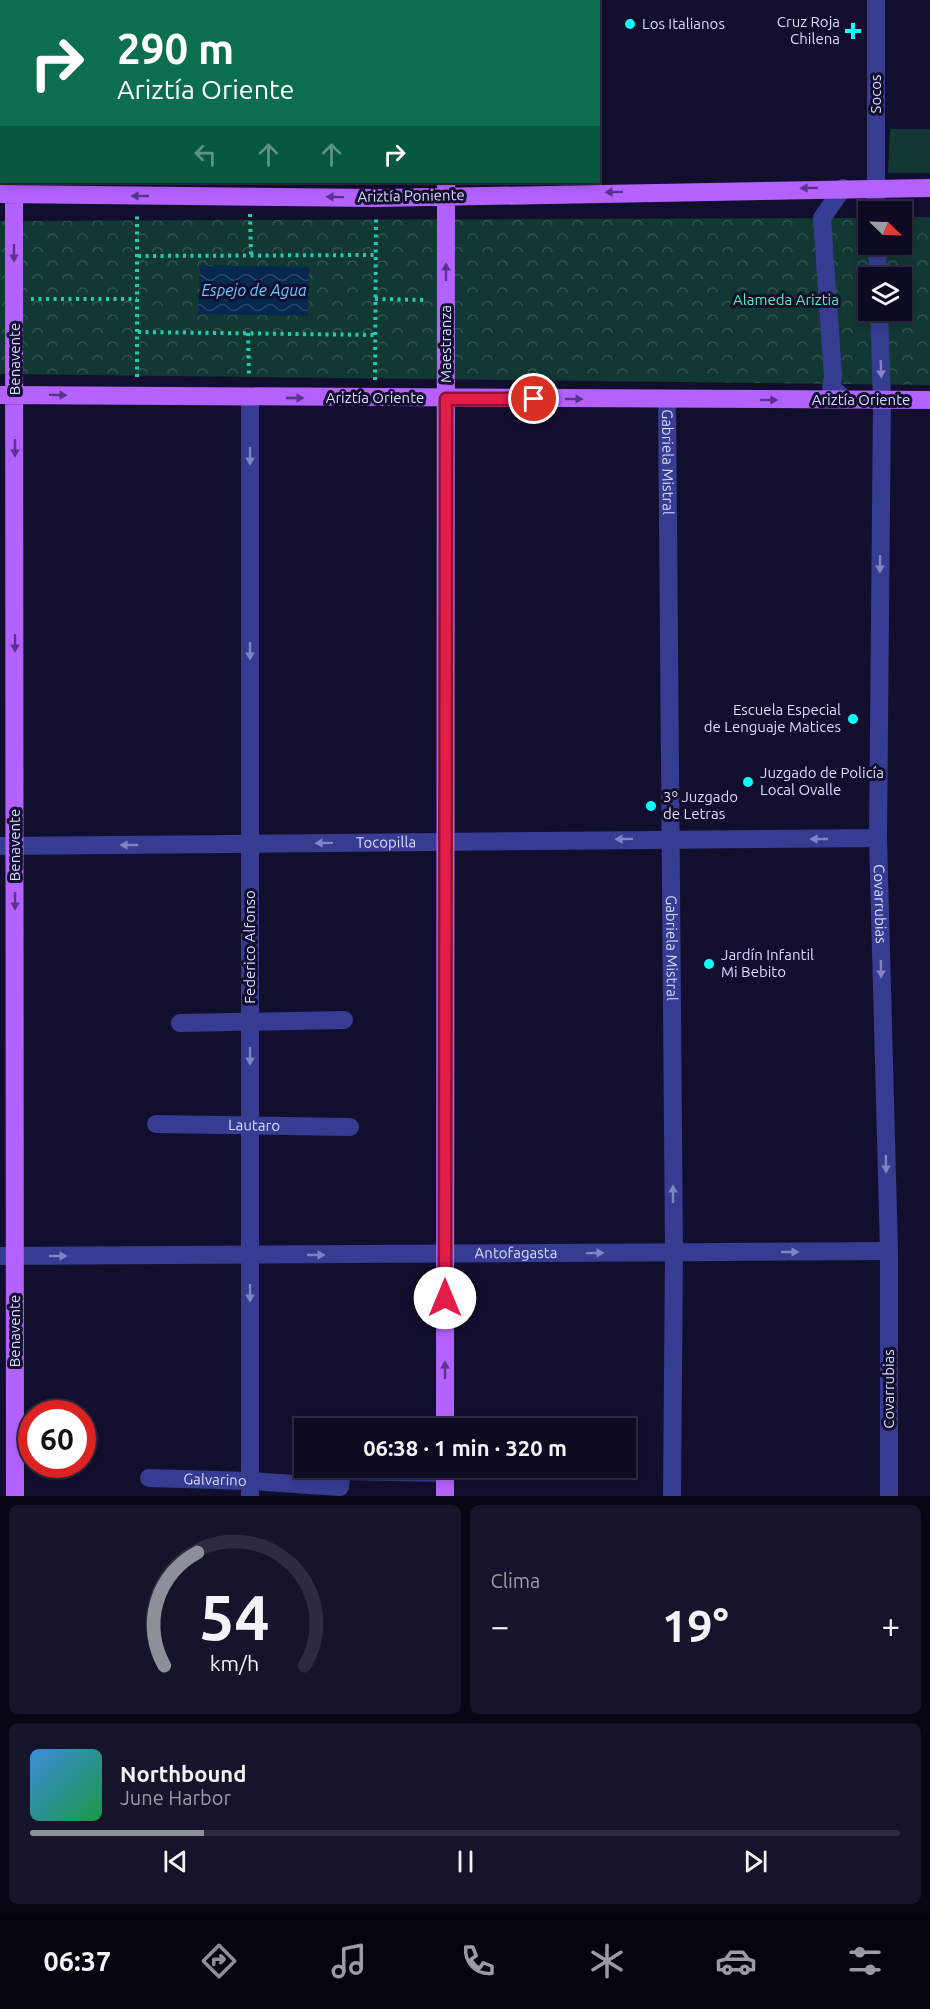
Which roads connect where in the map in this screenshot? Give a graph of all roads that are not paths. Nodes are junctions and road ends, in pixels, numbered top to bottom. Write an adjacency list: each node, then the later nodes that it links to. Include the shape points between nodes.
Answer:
1 (876, 0): 2 (street, Socos)
2 (875, 187): 3 (main road, Ariztía Poniente); 4 (main road, Ariztía Poniente); 7 (street)
3 (843, 188): 5 (main road, Ariztía Poniente, one-way to 5); 13 (street, via 822,218 831,387)
4 (930, 188)
5 (446, 189): 6 (main road, Ariztía Poniente, one-way to 6, via 377,198 137,196); 11 (main road, Maestranza, one-way to 5)
6 (10, 190): 9 (main road, Benavente, one-way to 9, via 14,299)
7 (876, 201)
8 (879, 321): 14 (street, Covarrubias, one-way to 14)
9 (7, 394): 10 (main road, Ariztía Oriente, one-way to 10); 20 (main road, Benavente, one-way to 20)
10 (250, 398): 11 (main road, Ariztía Oriente, one-way to 11); 19 (street, Federico Alfonso, one-way to 19)
11 (446, 399): 12 (main road, Ariztía Oriente, one-way to 12); 18 (main road, Maestranza)
12 (667, 399): 13 (main road, Ariztía Oriente, one-way to 13); 16 (street, Gabriela Mistral)
13 (846, 400): 14 (main road, Ariztía Oriente)
14 (882, 400): 15 (main road, Ariztía Oriente); 17 (street, Covarrubias, one-way to 17)
15 (930, 400)
16 (671, 838): 17 (street, Tocopilla, one-way to 16); 18 (street, Tocopilla, one-way to 18); 28 (street, Gabriela Mistral, one-way to 16)
17 (878, 838): 27 (street, Covarrubias, one-way to 27)
18 (446, 841): 19 (street, Tocopilla, one-way to 19); 30 (main road, Maestranza)
19 (250, 845): 20 (street, Tocopilla, one-way to 20); 22 (street, Federico Alfonso)
20 (7, 846): 31 (main road, Benavente, one-way to 31)
21 (344, 1020): 22 (street)
22 (250, 1022): 23 (street); 25 (street, Federico Alfonso, one-way to 25)
23 (180, 1023)
24 (156, 1124): 25 (street, Lautaro)
25 (250, 1124): 26 (street, Lautaro); 29 (street, Federico Alfonso)
26 (350, 1126)
27 (889, 1251): 28 (street, Antofagasta, one-way to 27); 40 (street, Covarrubias)
28 (674, 1252): 30 (street, Antofagasta, one-way to 28); 39 (street, Gabriela Mistral)
29 (250, 1255): 30 (street, Antofagasta, one-way to 30); 31 (street, Antofagasta, one-way to 29); 36 (street, Federico Alfonso, one-way to 36)
30 (446, 1255): 32 (main road, Maestranza, one-way to 30)
31 (7, 1256): 37 (main road, Benavente)
32 (445, 1418)
33 (149, 1478): 36 (street, Galvarino)
34 (341, 1478): 36 (street, Galvarino, via 340,1487)
35 (445, 1478): 38 (main road)
36 (250, 1488)
37 (15, 1496)
38 (445, 1496)
39 (672, 1496)
40 (889, 1496)

